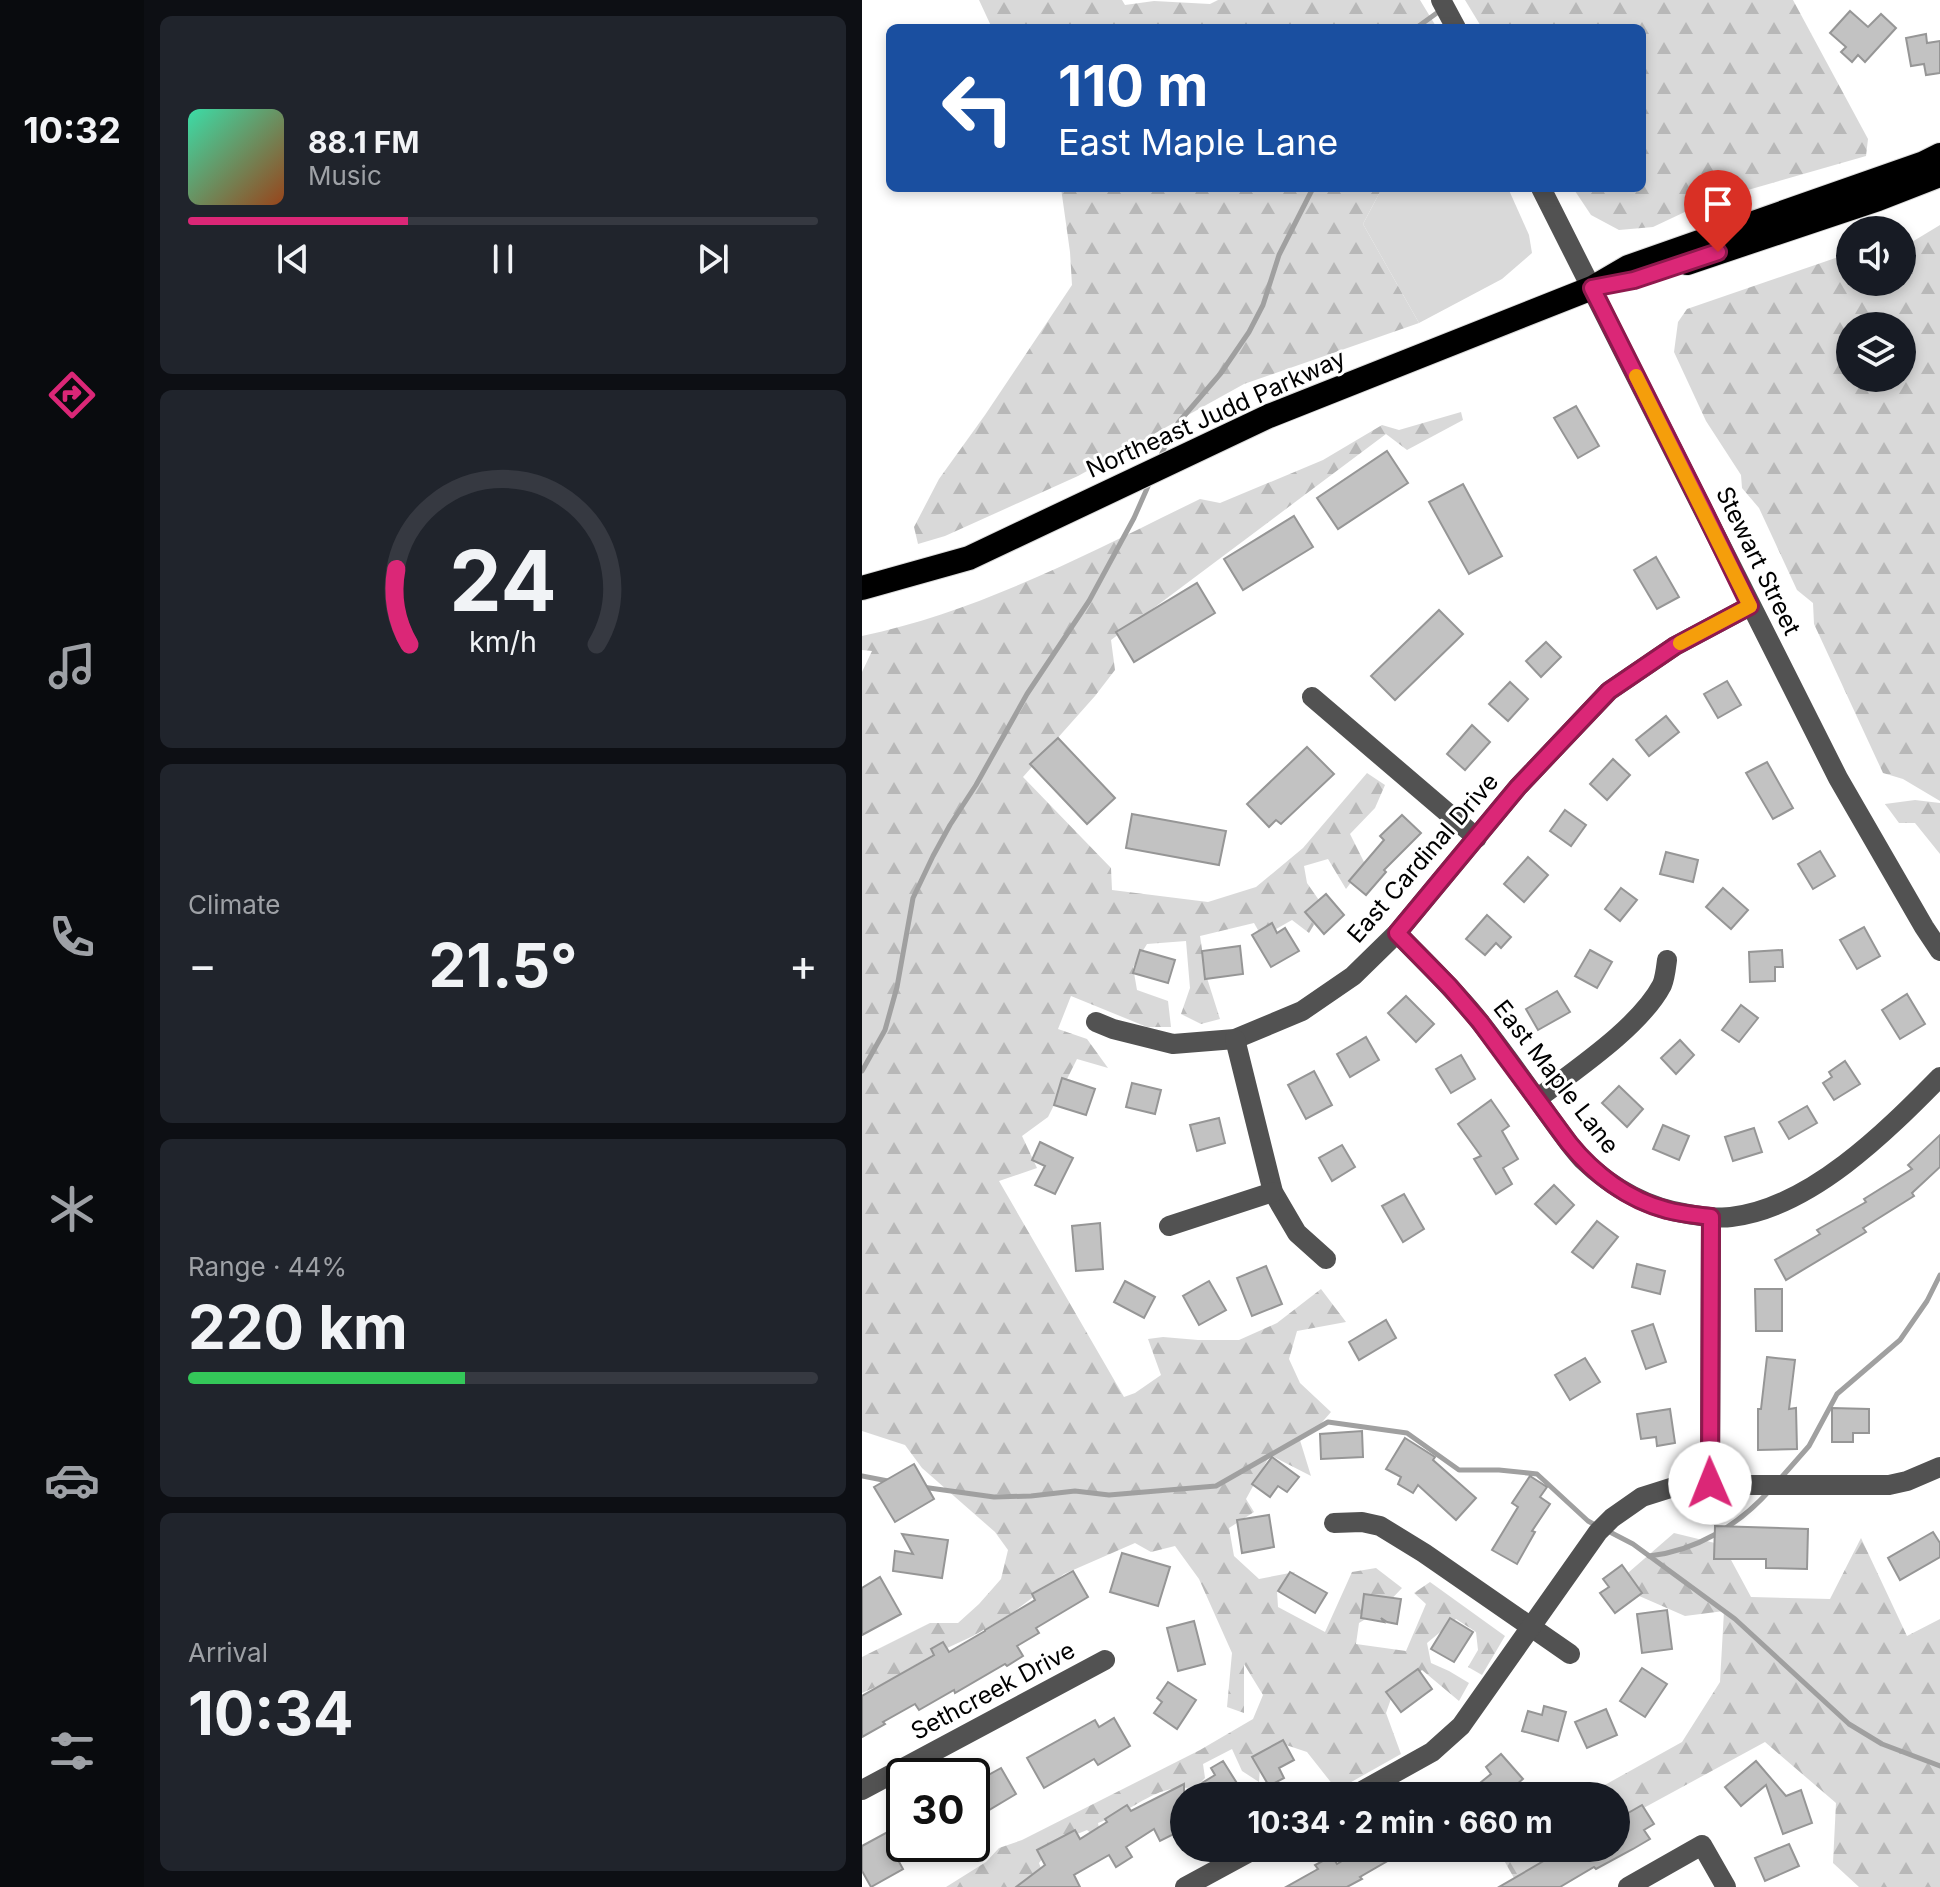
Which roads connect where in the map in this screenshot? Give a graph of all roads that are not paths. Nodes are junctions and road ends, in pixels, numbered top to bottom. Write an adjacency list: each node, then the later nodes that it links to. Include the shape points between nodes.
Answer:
1 (1441, 0): 2 (street)
2 (1454, 24)
3 (1940, 155): 6 (highway, Northeast Judd Parkway, via 1628,267)
4 (1940, 175): 6 (highway, Northeast Judd Parkway, via 1634,280)
5 (1543, 192): 6 (street, Stewart Street)
6 (1592, 288): 7 (highway, Northeast Judd Parkway, via 1269,416 969,558); 8 (street, Stewart Street)
7 (862, 588)
8 (1750, 606): 10 (street, East Cardinal Drive, via 1675,646 1609,691); 12 (street, Stewart Street, via 1838,778)
9 (1312, 697): 10 (street)
10 (1477, 838): 11 (street, East Cardinal Drive)
11 (1397, 933): 15 (street, East Cardinal Drive, via 1353,976 1302,1011); 17 (street, East Maple Lane, via 1480,1022)
12 (1940, 951)
13 (1667, 960): 17 (street, via 1663,982 1635,1019)
14 (1096, 1022): 15 (street, East Cardinal Drive, via 1173,1044)
15 (1235, 1039): 18 (street)
16 (1940, 1077): 19 (street, East Maple Lane, via 1815,1184 1753,1213)
17 (1537, 1099): 19 (street, East Maple Lane, via 1579,1156 1617,1187 1668,1211)
18 (1273, 1192): 20 (street); 21 (street, via 1297,1233)
19 (1711, 1217): 23 (street)
20 (1169, 1226)
21 (1326, 1259)
22 (1940, 1467): 23 (street, via 1889,1485)
23 (1710, 1483): 25 (street, via 1661,1489 1612,1518)
24 (1334, 1523): 25 (street, via 1380,1526)
25 (1531, 1626): 26 (street); 28 (street, via 1454,1733 1432,1752)
26 (1570, 1654)
27 (1105, 1660): 29 (street, Sethcreek Drive)
28 (1378, 1782)
29 (862, 1790)
30 (1240, 1862): 31 (street)
31 (1219, 1879): 32 (street)
32 (1185, 1887)
33 (1628, 1887): 34 (street, via 1702,1845)
34 (1726, 1887)

